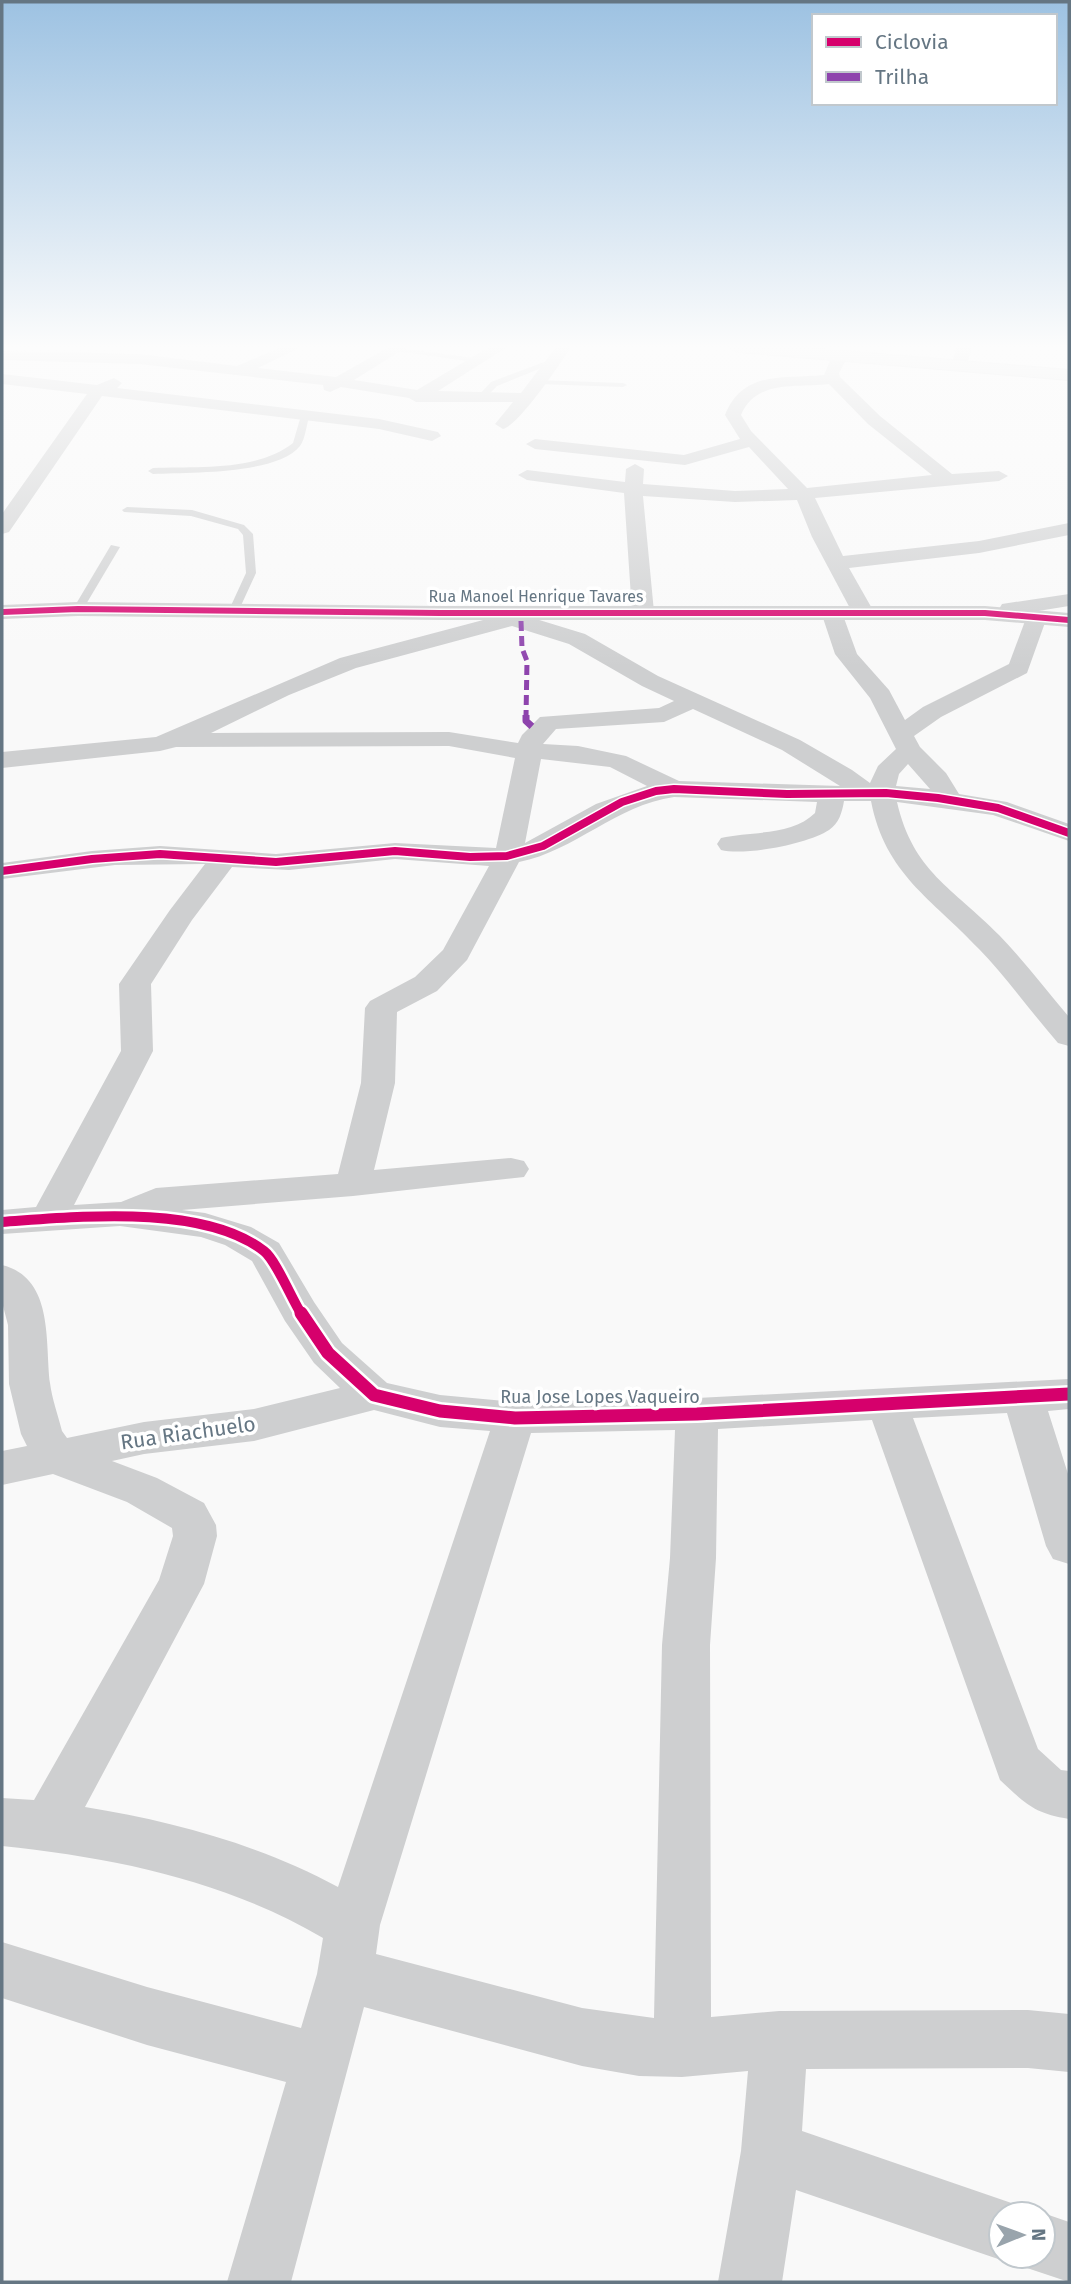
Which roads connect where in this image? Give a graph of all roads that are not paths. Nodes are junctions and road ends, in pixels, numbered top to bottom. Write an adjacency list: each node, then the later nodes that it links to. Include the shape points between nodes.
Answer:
1 (54, 454): 15 (street)
2 (287, 454): 8 (lane, via 223,467)
3 (623, 454): 7 (street)
4 (711, 454): 7 (street, via 690,460)
5 (764, 454): 13 (street)
6 (916, 454): 11 (street)
7 (636, 455): 12 (street)
8 (153, 471)
9 (527, 475): 12 (street)
10 (999, 475): 11 (street)
11 (946, 478): 13 (street)
12 (633, 490): 13 (street, via 672,495); 24 (street)
13 (801, 493): 20 (street)
14 (2, 495): 15 (street)
15 (25, 495): 17 (street)
16 (127, 510): 23 (lane, via 192,513 241,527 248,534 251,573)
17 (2, 528)
18 (1061, 530): 20 (street, via 979,547)
19 (115, 547): 22 (lane)
20 (837, 563): 27 (street)
21 (1069, 600): 28 (street)
22 (78, 609): 23 (street, Rua Manoel Henrique Tavares); 25 (street, Rua Manoel Henrique Tavares)
23 (234, 610): 29 (street, Rua Manoel Henrique Tavares)
24 (643, 611): 26 (street, Rua Manoel Henrique Tavares); 29 (street, Rua Manoel Henrique Tavares)
25 (2, 612)
26 (832, 612): 27 (street, Rua Manoel Henrique Tavares); 34 (street, via 846,654 881,695)
27 (863, 612): 28 (street, Rua Manoel Henrique Tavares)
28 (985, 613): 30 (street, Rua Manoel Henrique Tavares)
29 (513, 615): 32 (street, via 577,639); 33 (street, via 348,663)
30 (1037, 617): 31 (street, Rua Manoel Henrique Tavares); 34 (street, via 1020,668 932,712)
31 (1069, 620)
32 (691, 701): 35 (street, via 664,715 549,722 537,731); 39 (street, via 792,745)
33 (173, 740): 35 (street, via 449,739); 36 (street, via 146,747)
34 (905, 742): 39 (street); 40 (street, via 937,778)
35 (529, 751): 37 (street, via 617,761); 43 (street)
36 (2, 760)
37 (674, 789): 38 (street); 43 (street, via 621,802 543,846)
38 (832, 793): 39 (street); 42 (street, via 828,816 818,825)
39 (873, 793): 40 (street); 46 (street, via 902,856 934,895 988,941)
40 (949, 800): 41 (street, via 998,808)
41 (1069, 833)
42 (731, 844)
43 (508, 856): 44 (street, via 468,858 395,851 288,862); 48 (street, via 456,954 426,984 381,1008 378,1083)
44 (224, 858): 45 (street, via 110,856); 50 (street, via 135,984 137,1051)
45 (2, 871)
46 (1069, 1036)
47 (511, 1169): 48 (street)
48 (353, 1184): 49 (street, via 156,1200)
49 (120, 1214): 50 (street, Rua Jose Lopes Vaqueiro); 54 (street, Rua Jose Lopes Vaqueiro, via 205,1225 266,1252 328,1353)
50 (50, 1218): 51 (street, Rua Jose Lopes Vaqueiro)
51 (2, 1222)
52 (2, 1278): 59 (street, via 22,1302 28,1325 30,1384 42,1434)
53 (1069, 1394): 55 (street, Rua Jose Lopes Vaqueiro)
54 (374, 1395): 58 (street, Rua Jose Lopes Vaqueiro, via 440,1411); 59 (street, Rua Riachuelo, via 254,1425 144,1438)
55 (1023, 1398): 56 (street, Rua Jose Lopes Vaqueiro); 61 (street)
56 (887, 1405): 57 (street, Rua Jose Lopes Vaqueiro); 62 (street, via 1018,1764 1049,1792)
57 (697, 1414): 58 (street, Rua Jose Lopes Vaqueiro); 68 (street, via 686,1645)
58 (515, 1418): 64 (street)
59 (57, 1458): 60 (street, Rua Riachuelo); 63 (street, via 175,1507 194,1525 195,1536 181,1584)
60 (2, 1468)
61 (1069, 1546)
62 (1069, 1795)
63 (25, 1824): 64 (street, via 201,1858 292,1892)
64 (349, 1949): 68 (street, via 582,2037 639,2047); 69 (street)
65 (2, 1970): 69 (street, via 147,2016)
66 (779, 2040): 67 (street, via 1028,2039); 68 (street); 70 (street)
67 (1069, 2043)
68 (682, 2048)
69 (320, 2062): 72 (street)
70 (771, 2151): 71 (street); 73 (street)
71 (987, 2225)
72 (259, 2282)
73 (750, 2282)

